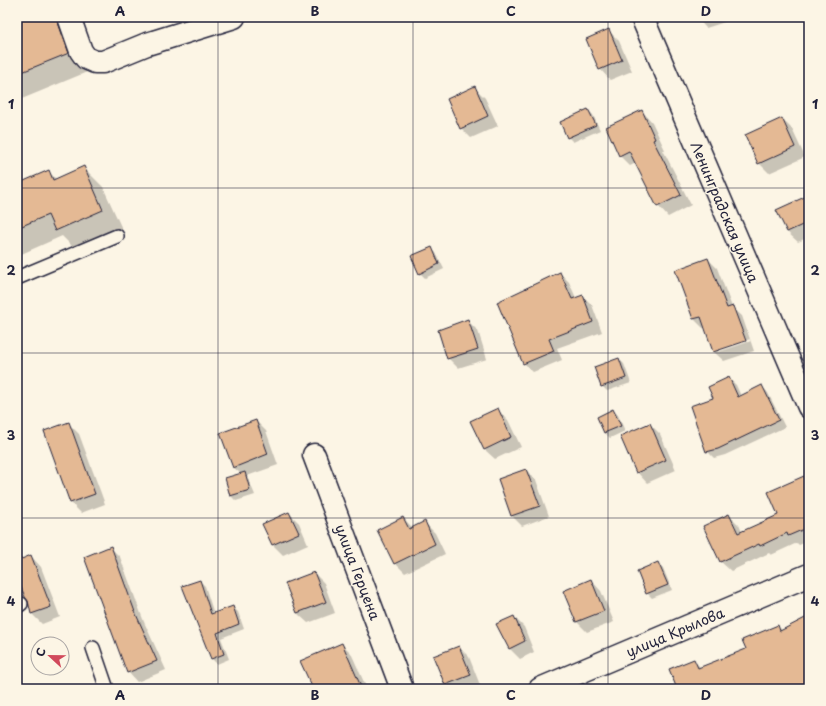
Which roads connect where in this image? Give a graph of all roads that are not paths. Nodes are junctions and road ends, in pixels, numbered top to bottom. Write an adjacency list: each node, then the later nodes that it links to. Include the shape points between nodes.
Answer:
1 (69, 17): 2 (street, via 81,51 86,58 95,62 103,62 146,44)
2 (234, 17)
3 (642, 17): 6 (street, Ленинградская улица)
4 (117, 236): 5 (lane)
5 (17, 278)
6 (809, 408)
7 (314, 455): 11 (street, улица Герцена)
8 (809, 575): 12 (street, улица Крылова)
9 (92, 648): 10 (lane)
10 (107, 689)
11 (402, 689)
12 (540, 689)

